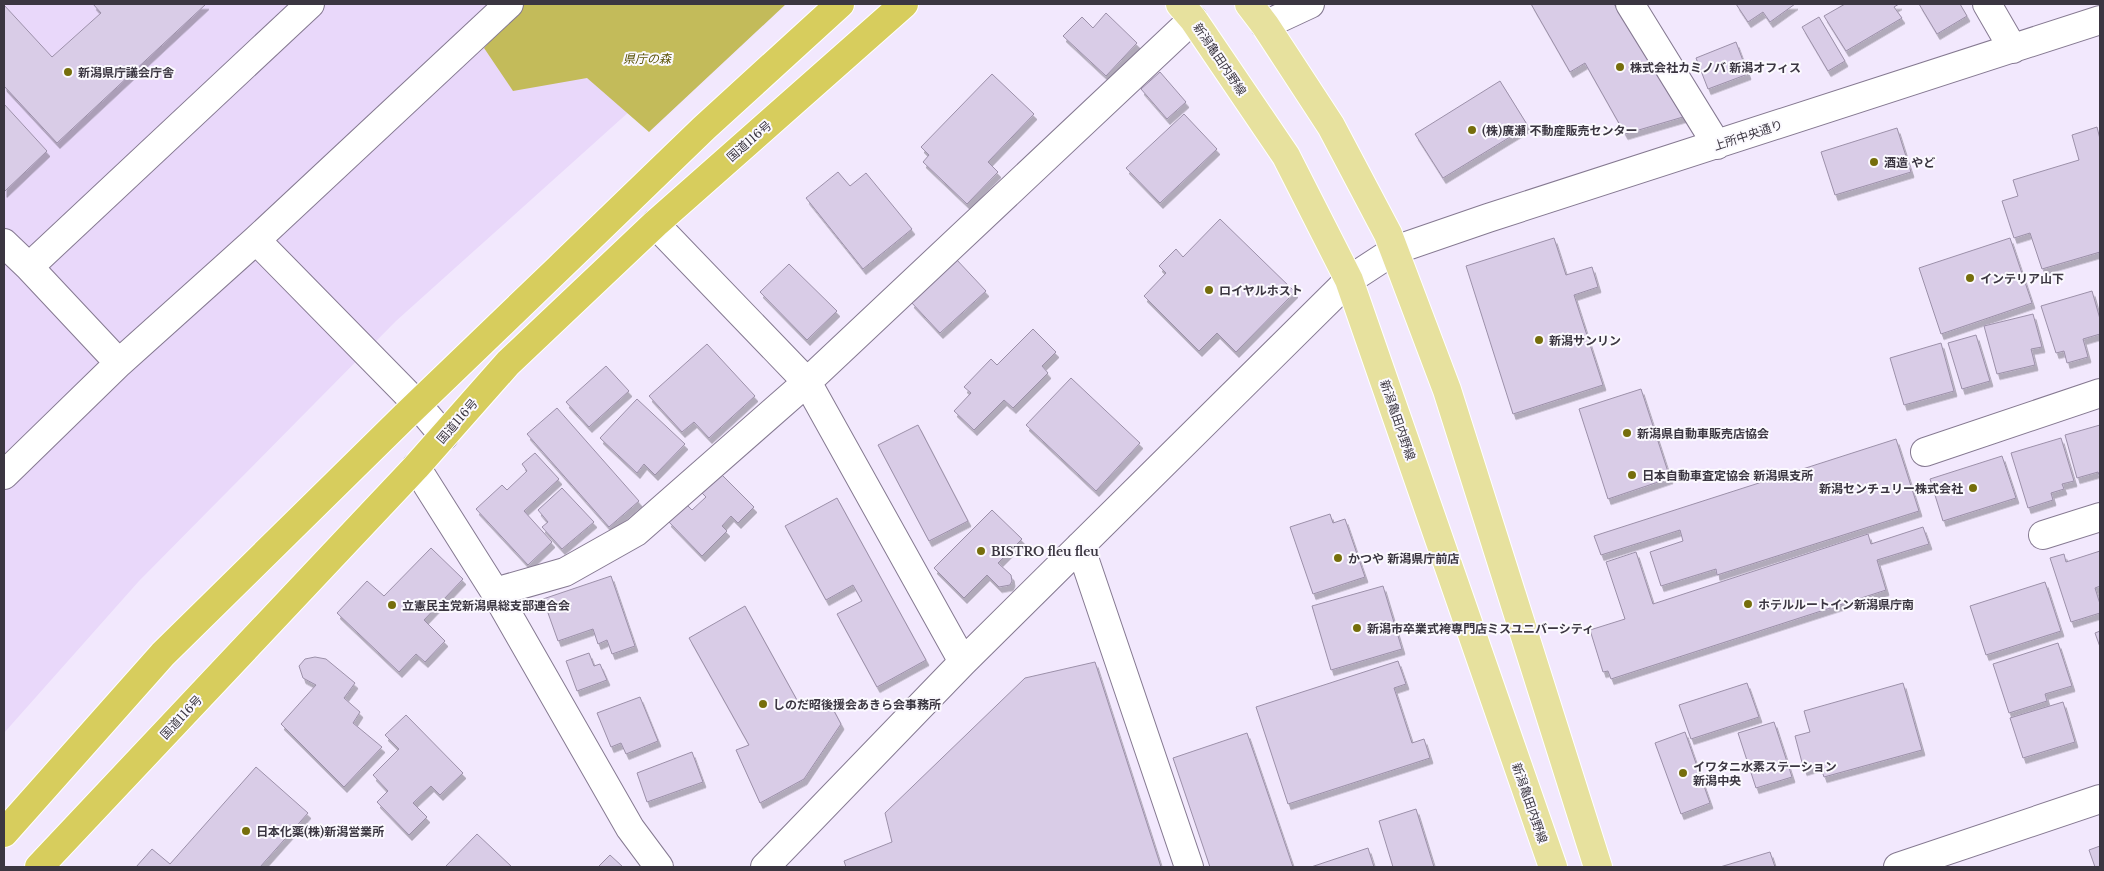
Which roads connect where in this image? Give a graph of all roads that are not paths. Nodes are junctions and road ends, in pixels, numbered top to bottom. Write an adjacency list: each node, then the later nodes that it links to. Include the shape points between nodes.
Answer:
1 (310, 4): 18 (street)
2 (509, 4): 15 (street)
3 (840, 4): 23 (highway, via 697,135)
4 (904, 4): 14 (highway, 国道116号)
5 (1249, 4): 11 (main road)
6 (1310, 4): 11 (street)
7 (1630, 4): 13 (street)
8 (1987, 4): 12 (street)
9 (1186, 11): 19 (main road, 新潟亀田内野線, via 1286,156); 21 (street)
10 (2100, 20): 12 (street, 上所中央通り)
11 (1265, 25): 17 (main road, via 1331,126)
12 (2013, 49): 13 (street, 上所中央通り)
13 (1717, 145): 17 (street, 上所中央通り)
14 (655, 224): 21 (street); 24 (highway, 国道116号, via 508,363)
15 (256, 240): 20 (street); 23 (street)
16 (4, 243): 18 (street)
17 (1395, 250): 19 (street, 上所中央通り); 40 (main road, via 1447,390)
18 (29, 267): 20 (street)
19 (1350, 280): 30 (street, 上所中央通り); 39 (main road, 新潟亀田内野線)
20 (119, 363): 27 (street)
21 (807, 382): 31 (street, via 636,532 565,572); 32 (street)
22 (2100, 393): 25 (street)
23 (417, 404): 24 (street); 34 (highway, via 163,654)
24 (444, 436): 26 (highway, 国道116号)
25 (1925, 452)
26 (416, 467): 31 (street); 35 (highway, 国道116号)
27 (4, 475)
28 (2100, 517): 29 (street)
29 (2043, 535)
30 (1080, 546): 32 (street, 上所中央通り); 38 (street)
31 (495, 592): 36 (street, via 630,828)
32 (963, 662): 37 (street, 上所中央通り)
33 (2100, 799): 41 (street)
34 (4, 833)
35 (39, 867)
36 (659, 867)
37 (765, 867)
38 (1189, 867)
39 (1553, 867)
40 (1598, 867)
41 (1898, 867)

